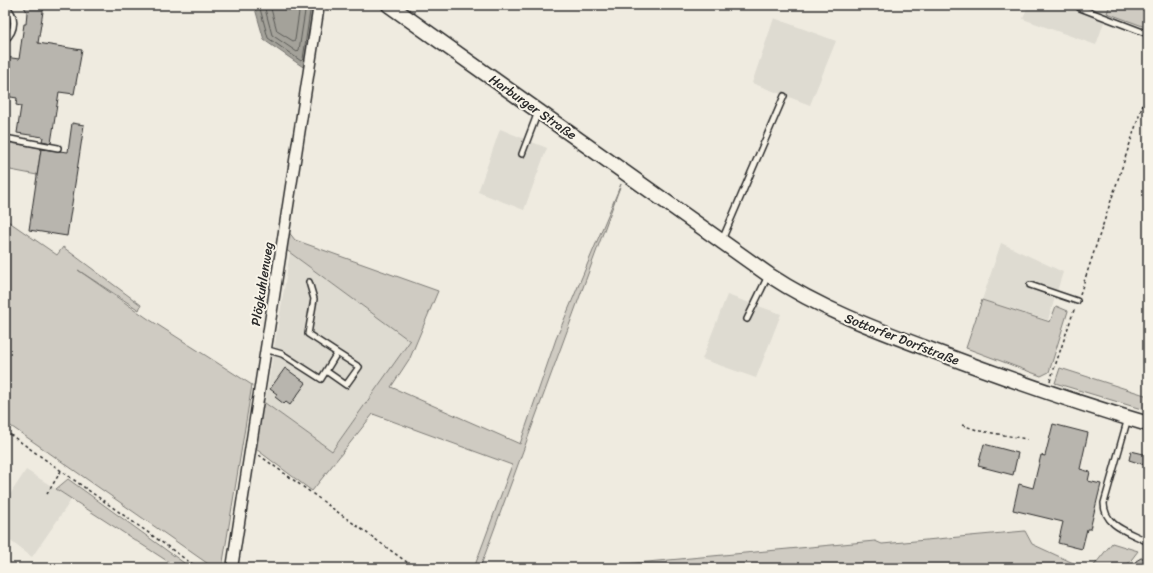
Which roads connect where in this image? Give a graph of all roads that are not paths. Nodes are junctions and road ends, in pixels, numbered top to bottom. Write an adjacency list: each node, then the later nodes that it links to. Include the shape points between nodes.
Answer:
1 (319, 5): 19 (street, Plögkuhlenweg)
2 (389, 5): 8 (street, Harburger Straße)
3 (5, 6): 6 (lane, via 14,21)
4 (1080, 8): 5 (lane)
5 (1148, 34)
6 (5, 40)
7 (784, 96): 13 (lane)
8 (539, 111): 11 (lane); 12 (street, Harburger Straße)
9 (5, 138): 10 (lane)
10 (58, 148)
11 (522, 154)
12 (678, 210): 13 (street, Sottorfer Dorfstraße)
13 (721, 241): 14 (street, Sottorfer Dorfstraße)
14 (769, 275): 18 (lane); 22 (street, Sottorfer Dorfstraße, via 808,299 841,315 1046,393)
15 (309, 282): 20 (lane, via 314,299 308,334)
16 (1030, 284): 17 (lane)
17 (1077, 301)
18 (747, 319)
19 (265, 349): 21 (lane, via 282,354 321,379); 25 (street, Plögkuhlenweg)
20 (337, 352): 21 (lane); 21 (lane, via 359,367 346,385)
21 (326, 372)
22 (1128, 418): 23 (street, Sottorfer Dorfstraße); 24 (lane, via 1104,503 1104,512 1109,520 1120,528)
23 (1148, 424)
24 (1148, 542)
25 (232, 568)

